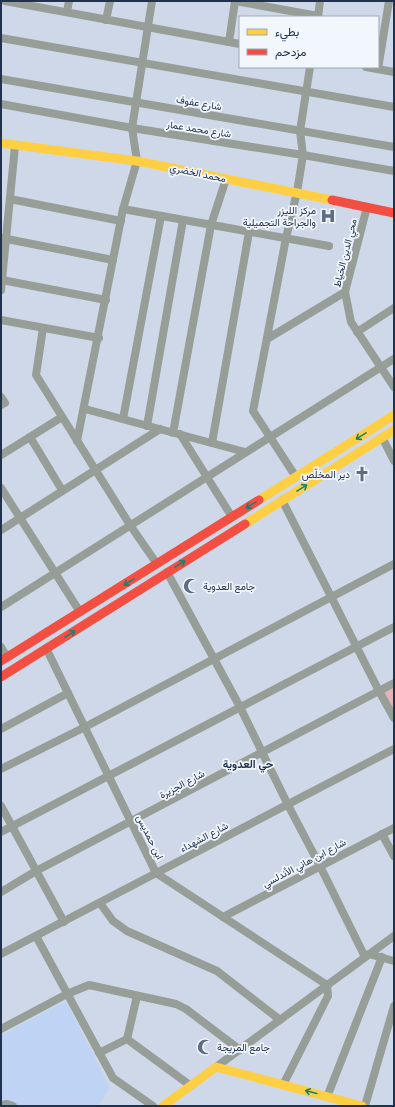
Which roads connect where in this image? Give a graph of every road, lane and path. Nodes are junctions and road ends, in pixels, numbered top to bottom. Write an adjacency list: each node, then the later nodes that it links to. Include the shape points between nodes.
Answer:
1 (5, 1): 8 (street)
2 (69, 1): 8 (street)
3 (110, 1): 11 (street)
4 (152, 1): 12 (street)
5 (235, 1): 9 (street); 16 (street)
6 (320, 1): 10 (street)
7 (390, 1): 13 (street)
8 (67, 12): 11 (street)
9 (313, 16)
10 (318, 16)
11 (106, 20): 12 (street)
12 (148, 27): 16 (street); 18 (street)
13 (385, 28): 14 (street); 19 (street)
14 (394, 30)
15 (1, 38): 18 (street)
16 (229, 42): 17 (street)
17 (239, 44)
18 (142, 63): 25 (street); 26 (street)
19 (379, 63)
20 (310, 68): 25 (street)
21 (372, 68): 22 (street)
22 (378, 69): 23 (street)
23 (394, 72)
24 (1, 80): 26 (street, شارع عفوف)
25 (306, 92): 28 (street); 30 (street)
26 (136, 103): 29 (street); 30 (street, شارع عفوف)
27 (1, 104): 29 (street, شارع محمد عمار)
28 (394, 107)
29 (132, 128): 34 (street, شارع محمد عمار); 35 (street)
30 (300, 131): 33 (street, شارع عفوف); 34 (street)
31 (1, 143): 32 (main road, محمد الخضري)
32 (15, 146): 35 (main road, محمد الخضري); 39 (street)
33 (394, 147)
34 (303, 155): 36 (street, شارع محمد عمار); 38 (street)
35 (136, 161): 37 (main road, محمد الخضري); 41 (street)
36 (394, 171)
37 (226, 179): 38 (main road, محمد الخضري); 46 (street)
38 (297, 192): 40 (main road, محمد الخضري); 48 (street)
39 (10, 199): 45 (street); 49 (street)
40 (367, 207): 42 (main road, محمد الخضري); 54 (street, محي الدين الخياط)
41 (123, 209): 43 (street); 45 (street)
42 (394, 213)
43 (161, 216): 44 (street); 70 (street)
44 (184, 220): 46 (street); 71 (street)
45 (121, 221): 51 (street)
46 (211, 225): 47 (street); 74 (street)
47 (249, 232): 48 (street); 79 (street)
48 (286, 238): 50 (street); 61 (street)
49 (3, 239): 51 (street); 52 (street)
50 (329, 246)
51 (113, 260): 55 (street)
52 (2, 280): 53 (street); 55 (street)
53 (1, 290)
54 (345, 292): 59 (street, محي الدين الخياط, via 351,322); 61 (street)
55 (106, 300): 60 (street)
56 (394, 308): 59 (street)
57 (1, 320): 58 (street)
58 (43, 328): 60 (street); 69 (street, via 36,375)
59 (357, 332): 63 (street, محي الدين الخياط)
60 (99, 338): 67 (street)
61 (267, 339): 75 (street, via 253,411)
62 (394, 359): 63 (street)
63 (381, 367): 64 (street, محي الدين الخياط); 75 (street)
64 (394, 387)
65 (1, 397): 66 (street, via 5,403)
66 (1, 405)
67 (85, 409): 70 (street); 78 (street)
68 (394, 415): 84 (main road, one-way to 84)
69 (62, 417): 76 (street); 78 (street)
70 (123, 419): 71 (street)
71 (147, 426): 72 (street)
72 (160, 429): 74 (street); 83 (street)
73 (394, 430): 77 (main road)
74 (177, 433): 79 (street); 85 (street)
75 (270, 436): 80 (street); 84 (street)
76 (30, 437): 81 (street); 87 (street)
77 (382, 437): 82 (street); 88 (main road, one-way to 77)
78 (77, 441): 83 (street)
79 (212, 443): 80 (street)
80 (245, 452): 85 (street)
81 (1, 455)
82 (394, 461)
83 (95, 469): 87 (street); 91 (street)
84 (296, 476): 89 (main road, one-way to 89)
85 (206, 477): 89 (street); 91 (street)
86 (1, 488): 90 (street)
87 (62, 490): 90 (street)
88 (282, 500): 95 (main road, one-way to 88); 97 (street)
89 (232, 517): 93 (main road)
90 (20, 518): 92 (street); 96 (street)
91 (130, 525): 93 (street); 96 (street)
92 (1, 530)
93 (157, 564): 99 (main road, one-way to 99)
94 (394, 564): 97 (street)
95 (167, 572): 103 (main road, one-way to 95); 105 (street)
96 (55, 573): 98 (street); 99 (street)
97 (331, 596): 102 (street); 105 (street)
98 (1, 607)
99 (80, 612): 104 (main road)
100 (394, 627): 102 (street)
101 (1, 647): 104 (street)
102 (356, 647): 108 (street); 110 (street)
103 (46, 648): 106 (main road); 109 (street, ابن حمديس)
104 (4, 659)
105 (213, 659): 110 (street); 113 (street)
106 (1, 677)
107 (394, 683): 108 (street, شارع الجزيرة)
108 (379, 691): 111 (street); 115 (street, شارع الجزيرة)
109 (68, 693): 112 (street); 113 (street, ابن حمديس)
110 (240, 707): 115 (street); 117 (street)
111 (394, 718)
112 (1, 728)
113 (84, 728): 116 (street); 117 (street, ابن حمديس)
114 (394, 749): 118 (street, شارع الشهداء)
115 (262, 753): 118 (street); 120 (street, شارع الجزيرة)
116 (1, 770)
117 (108, 776): 120 (street, ابن حمديس); 121 (street)
118 (288, 805): 126 (street); 128 (street, شارع الشهداء)
119 (1, 806): 121 (street)
120 (131, 822): 127 (street, شارع الجزيرة); 128 (street, ابن حمديس)
121 (12, 826): 123 (street); 127 (street)
122 (394, 828): 124 (street, شارع ابن هاني الأندلسي)
123 (1, 832)
124 (382, 834): 125 (street); 126 (street, شارع ابن هاني الأندلسي)
125 (394, 856)
126 (320, 866): 131 (street, شارع ابن هاني الأندلسي); 136 (street)
127 (36, 872): 129 (street, شارع الجزيرة); 132 (street)
128 (156, 873): 130 (street, شارع الشهداء); 131 (street, ابن حمديس)
129 (1, 892)
130 (100, 902): 132 (street, شارع الشهداء); 143 (street, via 113,921 127,931 217,971)
131 (223, 917): 139 (street, ابن حمديس)
132 (64, 922): 133 (street, شارع الشهداء)
133 (36, 936): 135 (street, شارع الشهداء); 140 (street)
134 (394, 936): 136 (street)
135 (1, 954)
136 (367, 956): 137 (street); 139 (street)
137 (382, 958): 138 (street); 151 (street)
138 (394, 961)
139 (327, 985): 143 (street); 149 (street, via 328,996)
140 (67, 994): 141 (street, via 89,985); 144 (street); 147 (street)
141 (137, 996): 145 (street); 146 (street, via 176,1004 186,1009)
142 (394, 1006): 158 (street)
143 (280, 1020): 146 (street)
144 (1, 1029)
145 (127, 1040): 147 (street); 150 (street)
146 (240, 1050): 148 (street)
147 (99, 1053): 155 (street, via 113,1078)
148 (216, 1067): 149 (main road); 150 (main road)
149 (283, 1085): 151 (main road, one-way to 149)
150 (190, 1086): 156 (main road)
151 (327, 1097): 153 (main road)
152 (1, 1104): 154 (street)
153 (345, 1104): 157 (main road)
154 (13, 1106)
155 (153, 1106)
156 (162, 1106)
157 (362, 1106)
158 (366, 1106)

